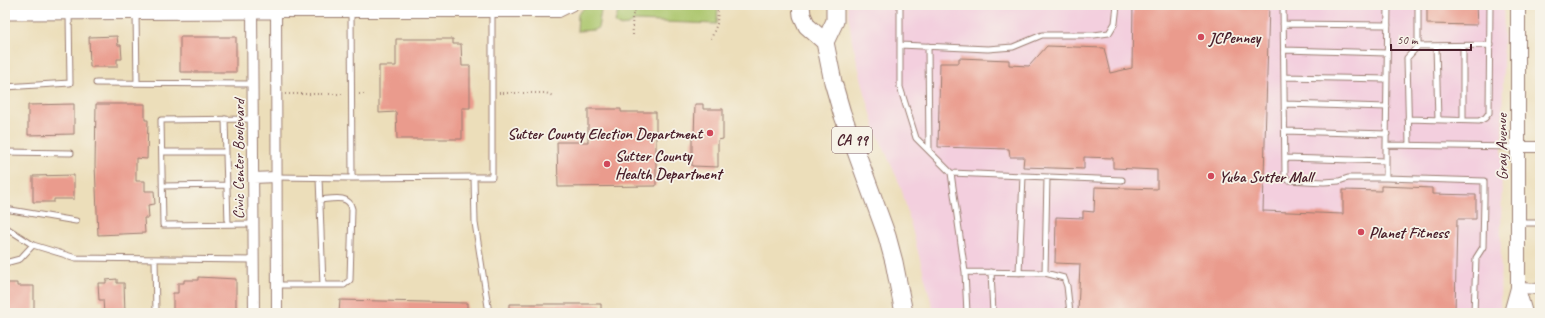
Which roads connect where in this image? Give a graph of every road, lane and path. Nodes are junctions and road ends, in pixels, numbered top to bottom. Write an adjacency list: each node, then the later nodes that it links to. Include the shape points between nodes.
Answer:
1 (573, 5): 16 (street, via 559,12)
2 (637, 5): 22 (path, via 632,17)
3 (718, 5): 23 (path, via 717,24)
4 (801, 5): 24 (highway, via 807,26)
5 (835, 5): 24 (highway, via 835,21)
6 (900, 5): 25 (lane)
7 (1117, 5): 27 (lane, via 1115,24 1109,33 1042,35 1013,47 988,49)
8 (1283, 5): 20 (lane)
9 (1388, 5): 21 (lane)
10 (1418, 5): 28 (lane)
11 (1490, 5): 26 (lane)
12 (1518, 5): 54 (main road, Gray Avenue)
13 (252, 9): 14 (street); 19 (street); 37 (street, Civic Center Boulevard)
14 (276, 9): 15 (street); 67 (street)
15 (351, 12): 16 (street, via 419,9); 41 (lane)
16 (492, 12): 39 (lane)
17 (5, 13): 18 (street)
18 (69, 13): 19 (street); 38 (lane, via 70,83)
19 (136, 13): 36 (lane)
20 (1283, 24): 21 (lane); 31 (lane)
21 (1388, 25): 32 (lane)
22 (633, 35)
23 (711, 39)
24 (825, 42): 99 (highway, CA 99, via 842,113 887,236)
25 (900, 45): 27 (lane); 56 (lane, via 900,87 916,138)
26 (1491, 45): 30 (lane); 49 (lane, via 1489,113 1479,121)
27 (928, 46): 56 (lane)
28 (1418, 46): 29 (lane); 47 (lane, via 1407,58)
29 (1436, 46): 30 (lane); 48 (lane)
30 (1463, 46): 49 (lane)
31 (1284, 50): 32 (lane); 33 (lane)
32 (1387, 53): 34 (lane)
33 (1284, 77): 34 (lane); 43 (lane)
34 (1387, 79): 44 (lane)
35 (96, 83): 36 (lane)
36 (137, 83): 37 (lane)
37 (252, 84): 46 (street, Civic Center Boulevard)
38 (5, 87)
39 (492, 93): 42 (path, via 546,93); 70 (lane, via 492,177)
40 (284, 94): 41 (path)
41 (351, 94): 69 (lane)
42 (553, 96)
43 (1284, 104): 44 (lane); 50 (lane)
44 (1387, 106): 51 (lane)
45 (225, 119): 46 (lane); 58 (lane, via 162,120); 59 (lane)
46 (253, 119): 66 (street, Civic Center Boulevard)
47 (1408, 119): 48 (lane); 53 (lane)
48 (1438, 120): 49 (lane)
49 (1463, 120)
50 (1284, 131): 51 (lane); 61 (lane)
51 (1386, 134): 52 (lane)
52 (1386, 145): 53 (lane); 62 (lane)
53 (1408, 145): 54 (lane)
54 (1518, 147): 55 (street); 78 (main road, Gray Avenue)
55 (1540, 147)
56 (929, 151): 63 (lane)
57 (5, 152): 60 (lane)
58 (162, 152): 59 (lane); 74 (lane)
59 (226, 152): 73 (lane)
60 (71, 153)
61 (1285, 158): 62 (lane); 71 (lane, via 1285,175 1288,180 1324,182 1348,178)
62 (1386, 160): 71 (lane)
63 (951, 173): 64 (lane); 87 (lane)
64 (1023, 176): 65 (lane); 89 (lane)
65 (1047, 177): 72 (lane); 90 (lane)
66 (253, 178): 67 (street); 81 (street, Civic Center Boulevard)
67 (276, 178): 68 (lane); 91 (street)
68 (319, 178): 69 (lane); 75 (lane)
69 (352, 178): 70 (lane)
70 (474, 178): 98 (lane, via 475,223)
71 (1386, 178): 103 (lane, via 1484,181 1483,247 1476,258)
72 (1122, 180)
73 (227, 185): 74 (lane); 80 (lane)
74 (162, 186): 80 (lane, via 163,225)
75 (320, 200): 92 (lane); 92 (lane, via 346,200 352,209 351,278 346,284)
76 (5, 209): 77 (lane)
77 (76, 221)
78 (1518, 223): 79 (lane); 93 (main road, Gray Avenue)
79 (1540, 223)
80 (228, 224): 81 (lane)
81 (253, 224): 85 (street, Civic Center Boulevard)
82 (5, 227): 83 (lane)
83 (33, 245): 84 (lane, via 76,258); 86 (lane, via 20,259)
84 (155, 259): 85 (lane); 95 (lane)
85 (253, 260): 96 (street, Civic Center Boulevard)
86 (5, 263)
87 (965, 272): 88 (lane); 100 (lane)
88 (992, 272): 89 (lane); 101 (lane)
89 (1019, 273): 90 (lane)
90 (1046, 273): 102 (lane, via 1064,278 1067,282)
91 (276, 285): 92 (lane); 97 (street)
92 (323, 285)
93 (1518, 288): 94 (street); 104 (main road, Gray Avenue); 105 (main road, Gray Avenue)
94 (1540, 289)
95 (156, 313)
96 (254, 313)
97 (276, 313)
98 (489, 313)
99 (904, 313)
100 (967, 313)
101 (993, 313)
102 (1070, 313)
103 (1474, 313)
104 (1511, 313)
105 (1525, 313)

